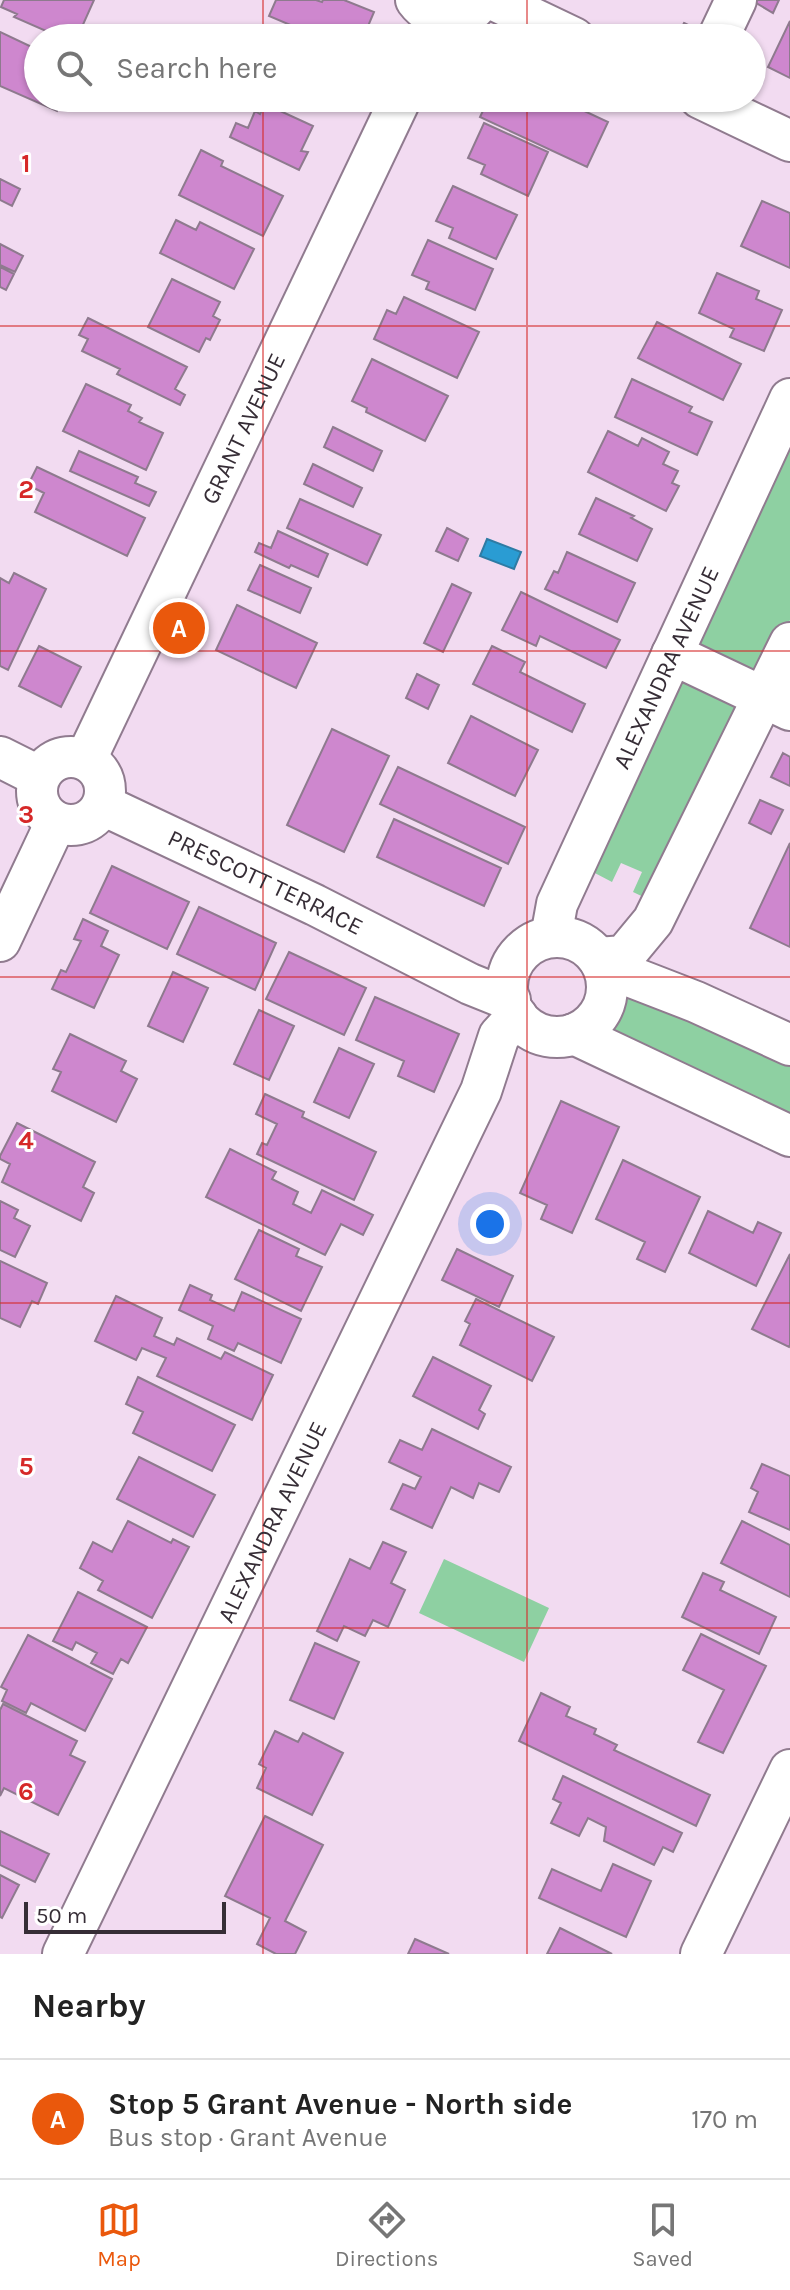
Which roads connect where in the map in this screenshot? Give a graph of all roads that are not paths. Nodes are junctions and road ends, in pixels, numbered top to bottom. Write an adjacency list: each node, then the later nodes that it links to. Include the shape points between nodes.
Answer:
1 (481, 0): 4 (street, via 466,15)
2 (494, 0): 5 (street)
3 (736, 0): 6 (street)
4 (428, 19)
5 (545, 24)
6 (725, 24)
7 (394, 112): 15 (street, GRANT AVENUE)
8 (729, 112): 9 (street)
9 (790, 141)
10 (790, 399): 12 (street, ALEXANDRA AVENUE)
11 (790, 643): 13 (street)
12 (672, 654): 13 (street); 20 (street, ALEXANDRA AVENUE, via 557,904)
13 (777, 704): 19 (street)
14 (0, 757): 16 (street)
15 (86, 759): 16 (street, via 63,757); 17 (street, via 102,776)
16 (38, 776): 18 (street, via 39,806)
17 (103, 805): 18 (street, via 80,824); 24 (street, PRESCOTT TERRACE, via 315,905)
18 (56, 822): 21 (street)
19 (653, 921): 22 (street, via 624,956); 23 (street, via 654,953)
20 (551, 937): 22 (street, via 576,940); 24 (street, via 523,950 514,963)
21 (0, 941)
22 (600, 962): 23 (street); 24 (street, via 607,993 586,1028)
23 (696, 1002): 25 (street)
24 (525, 1017): 26 (street, PRESCOTT TERRACE); 28 (street, ALEXANDRA AVENUE, via 511,1054 481,1091)
25 (790, 1045)
26 (790, 1136)
27 (790, 1770): 29 (street)
28 (63, 1954)
29 (701, 1954)

